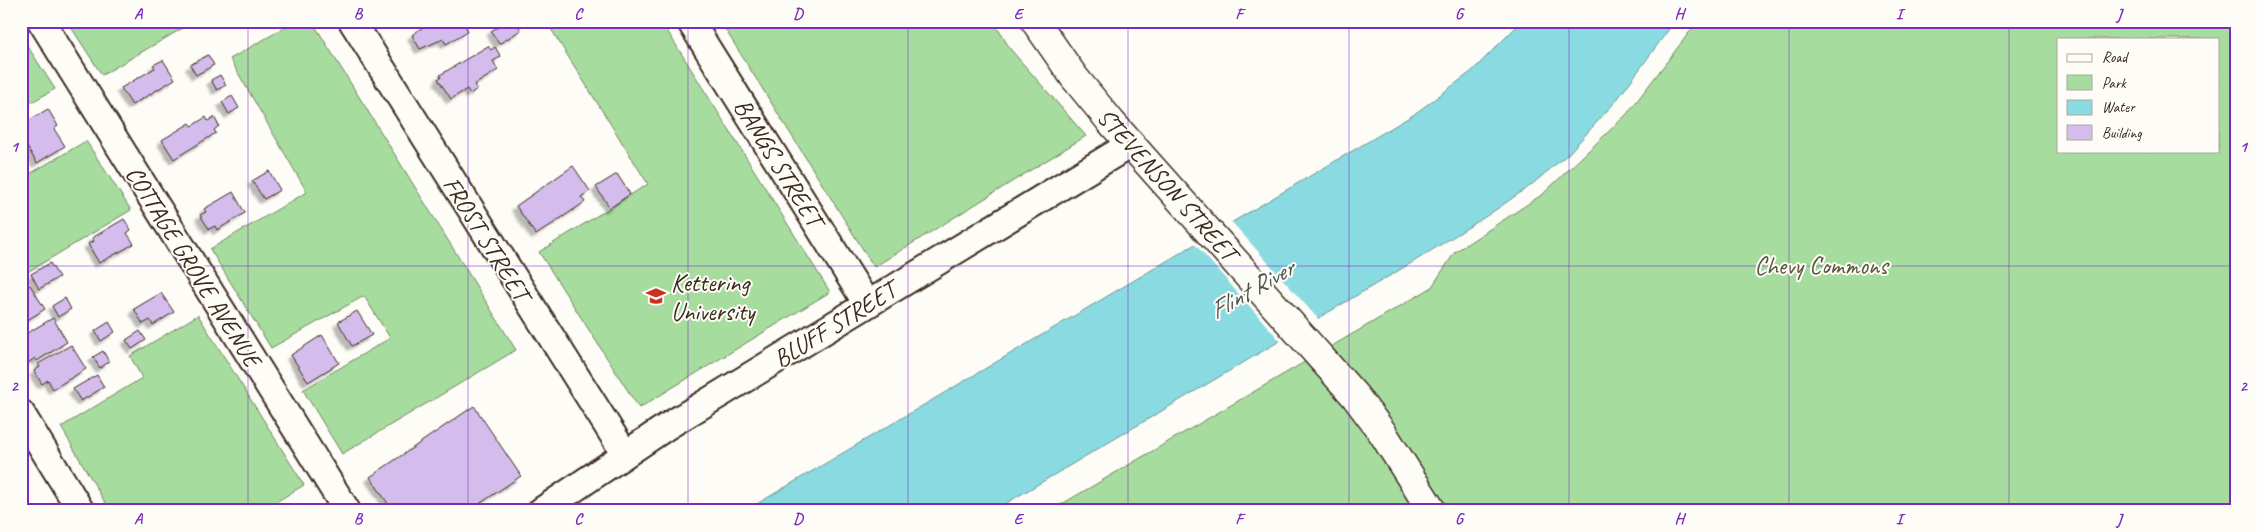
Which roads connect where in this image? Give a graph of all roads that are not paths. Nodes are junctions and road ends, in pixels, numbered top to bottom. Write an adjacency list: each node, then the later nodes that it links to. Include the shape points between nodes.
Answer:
1 (41, 21): 10 (street, COTTAGE GROVE AVENUE)
2 (352, 21): 8 (street, FROST STREET)
3 (690, 21): 6 (street, BANGS STREET)
4 (1035, 21): 5 (street, STEVENSON STREET, via 1074,77)
5 (1131, 144): 6 (street, BLUFF STREET); 12 (street, STEVENSON STREET, via 1322,357 1382,432)
6 (867, 304): 8 (street, BLUFF STREET)
7 (21, 413): 9 (street)
8 (625, 454): 11 (street, BLUFF STREET)
9 (81, 511)
10 (347, 511)
11 (541, 511)
12 (1432, 511)

